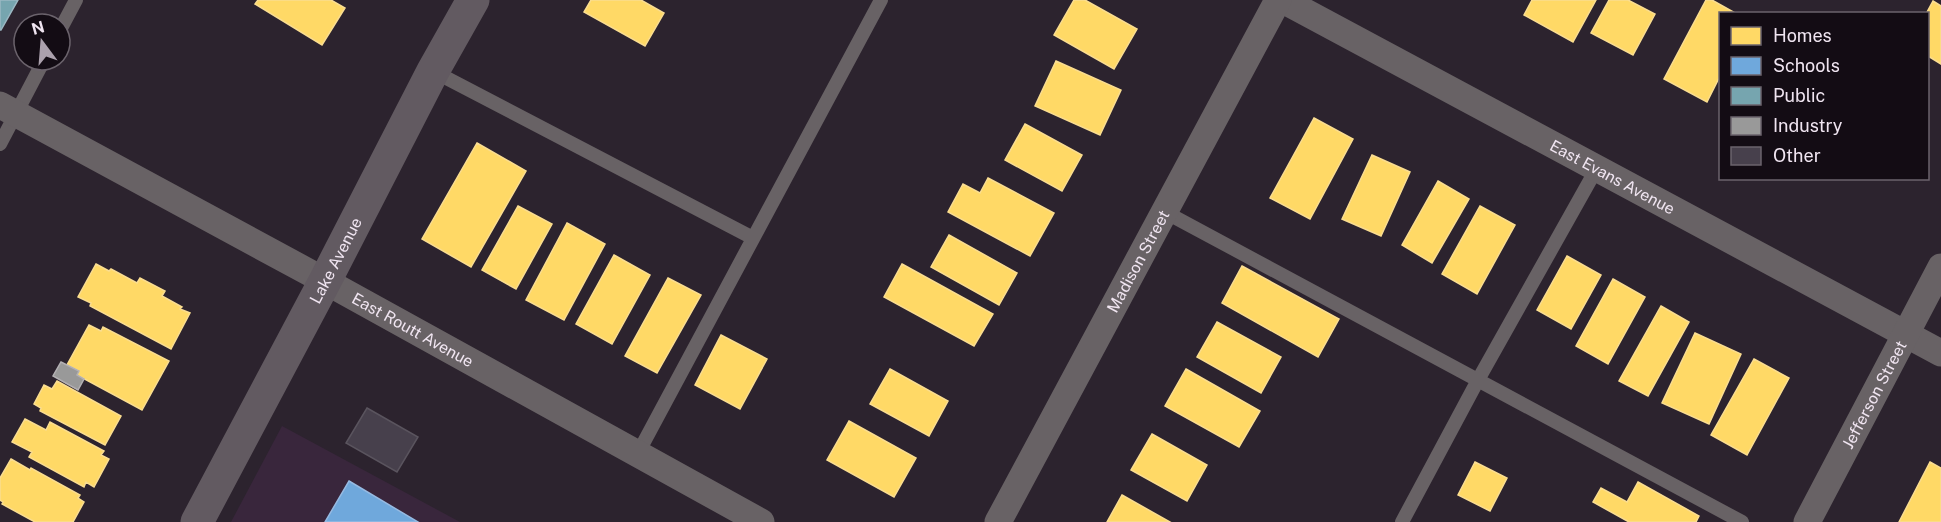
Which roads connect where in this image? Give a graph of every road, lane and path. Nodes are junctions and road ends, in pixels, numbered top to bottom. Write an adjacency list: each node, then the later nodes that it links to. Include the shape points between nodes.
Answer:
1 (473, 0): 5 (street, Lake Avenue)
2 (881, 0): 11 (lane)
3 (1278, 0): 10 (street, Madison Street)
4 (1283, 0): 9 (street, East Evans Avenue)
5 (433, 71): 11 (lane); 13 (street, Lake Avenue)
6 (35, 72): 7 (lane)
7 (8, 110): 8 (lane); 13 (street, East Routt Avenue)
8 (0, 144)
9 (1597, 168): 14 (street, East Evans Avenue); 16 (lane)
10 (1164, 212): 16 (lane); 20 (street, Madison Street)
11 (753, 238): 17 (lane)
12 (1941, 267): 14 (street, Jefferson Street)
13 (325, 280): 17 (street, East Routt Avenue); 18 (street, Lake Avenue)
14 (1906, 334): 15 (street, East Evans Avenue); 23 (street, Jefferson Street)
15 (1941, 353)
16 (1478, 380): 21 (lane); 22 (lane)
17 (637, 455): 19 (street, East Routt Avenue)
18 (197, 522)
19 (761, 522)
20 (998, 522)
21 (1402, 522)
22 (1742, 522)
23 (1807, 522)

